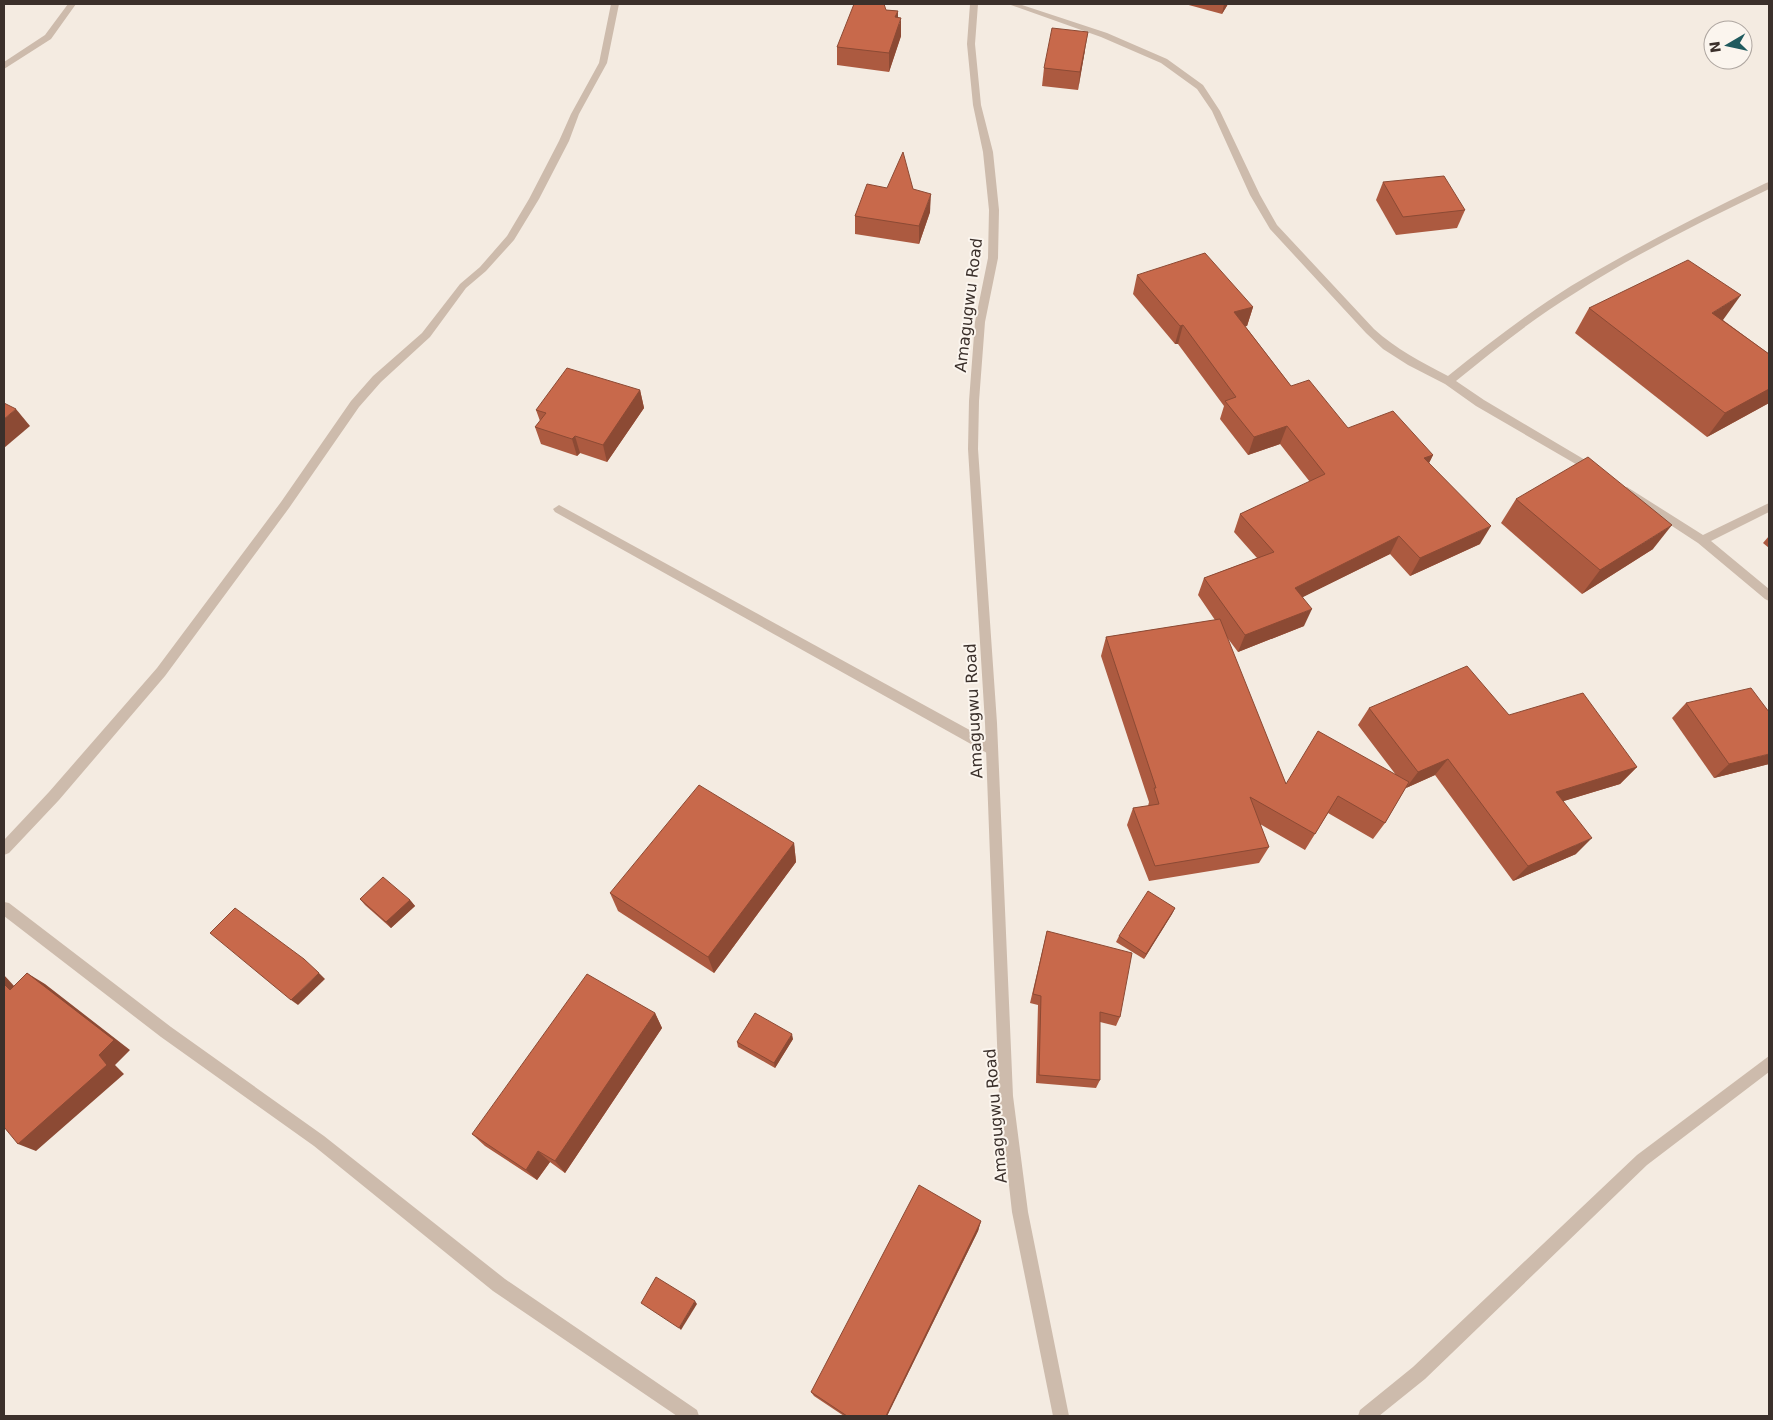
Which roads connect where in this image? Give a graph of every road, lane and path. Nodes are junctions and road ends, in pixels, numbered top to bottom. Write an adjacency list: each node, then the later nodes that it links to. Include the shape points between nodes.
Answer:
1 (72, 4): 5 (street, via 48,36)
2 (615, 4): 15 (street, via 603,63 511,238 463,286 426,335 377,379 355,404 285,505 161,672)
3 (974, 4): 14 (street, Amagugwu Road, via 971,44 994,210 993,258 980,322 973,430)
4 (1012, 4): 7 (street, via 1104,34 1164,61 1200,87 1216,111 1255,195 1274,227 1387,346)
5 (4, 66)
6 (1769, 185): 7 (street, via 1669,234 1579,286 1512,331)
7 (1449, 381): 8 (street)
8 (1603, 477)
9 (1620, 487): 12 (street)
10 (1769, 507): 12 (street)
11 (559, 509): 14 (street)
12 (1702, 540): 13 (street)
13 (1769, 596)
14 (992, 749): 19 (street, Amagugwu Road, via 1006,1096 1020,1212)
15 (4, 849)
16 (4, 908): 18 (street, via 166,1032 319,1141 499,1285)
17 (1769, 1063): 20 (street, via 1642,1160 1419,1373)
18 (691, 1416)
19 (1061, 1416)
20 (1366, 1416)

